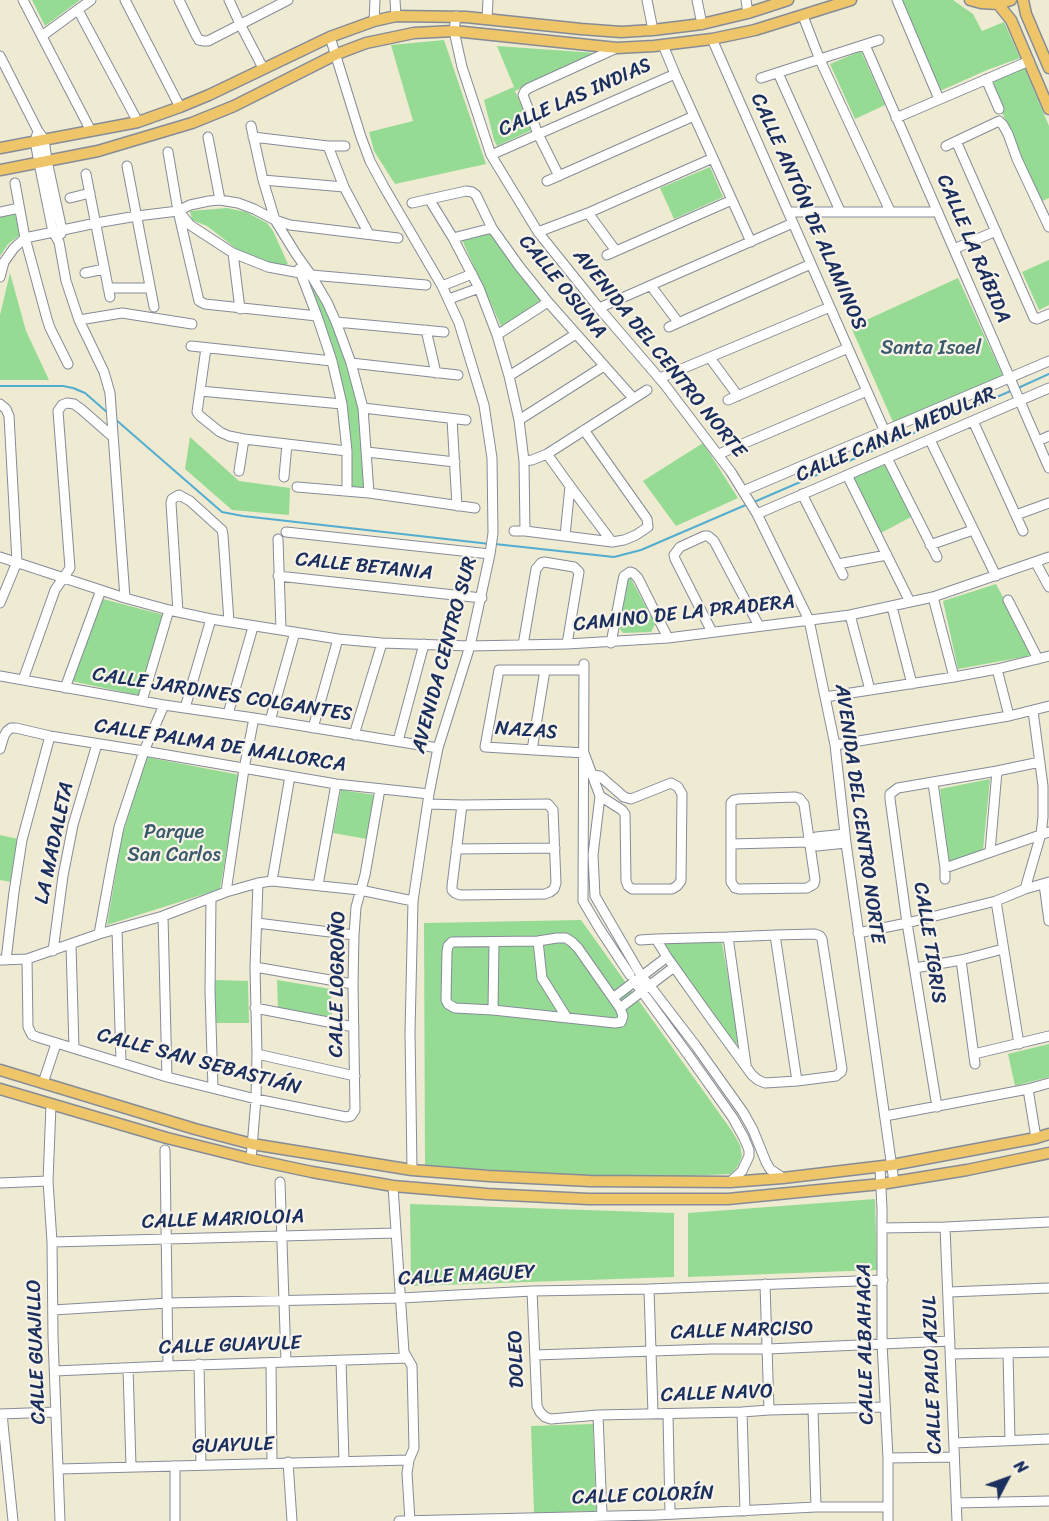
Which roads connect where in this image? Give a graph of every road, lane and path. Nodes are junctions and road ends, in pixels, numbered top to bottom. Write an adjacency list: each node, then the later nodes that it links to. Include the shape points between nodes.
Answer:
1 (23, 0): 33 (street)
2 (91, 0): 20 (street)
3 (125, 0): 51 (street)
4 (178, 0): 28 (street, via 199,40 208,41)
5 (229, 0): 28 (street)
6 (288, 0): 28 (street)
7 (375, 0): 27 (street)
8 (395, 0): 22 (street)
9 (488, 0): 26 (street)
10 (647, 0): 30 (street)
11 (697, 0): 29 (street)
12 (746, 0): 21 (street)
13 (788, 0): 21 (main road)
14 (851, 0): 24 (main road)
15 (897, 0): 50 (street)
16 (970, 0): 19 (main road)
17 (1011, 0): 19 (main road)
18 (1023, 0): 43 (main road)
19 (998, 4): 44 (main road, via 1010,17)
20 (78, 10): 33 (street); 56 (street)
21 (748, 13): 25 (main road)
22 (396, 16): 23 (main road); 27 (main road)
23 (456, 16): 26 (main road); 31 (street, AVENIDA DEL CENTRO NORTE)
24 (803, 16): 32 (main road); 42 (street)
25 (728, 18): 29 (main road); 32 (main road)
26 (487, 19): 30 (main road, via 582,30)
27 (374, 21): 34 (main road)
28 (240, 24): 45 (street)
29 (702, 24): 30 (main road)
30 (653, 30)
31 (454, 32): 39 (main road); 40 (main road, via 414,33); 69 (street, AVENIDA DEL CENTRO NORTE, via 464,77)
32 (734, 35): 35 (main road)
33 (42, 36): 58 (street)
34 (330, 37): 40 (street, AVENIDA CENTRO SUR); 45 (main road)
35 (712, 39): 37 (main road); 92 (street, CALLE ANTÓN DE ALAMINOS)
36 (879, 40): 38 (street)
37 (663, 45): 39 (main road); 47 (street)
38 (865, 45): 42 (street); 55 (street, CALLE LA RÁBIDA)
39 (616, 48): 59 (street, via 525,91 524,99)
40 (337, 54): 71 (main road, via 192,123 98,151); 120 (street, AVENIDA CENTRO SUR, via 370,161)
41 (0, 56): 60 (street)
42 (820, 60): 46 (street); 90 (street)
43 (1048, 60)
44 (1029, 61): 49 (street); 53 (main road)
45 (263, 68): 51 (main road)
46 (778, 73): 48 (street); 89 (street)
47 (675, 74): 54 (street); 59 (street, CALLE LAS INDIAS)
48 (761, 78)
49 (986, 79): 50 (street); 52 (street)
50 (939, 99): 55 (street)
51 (180, 107): 56 (main road)
52 (999, 109)
53 (1049, 109)
54 (694, 116): 70 (street); 75 (street)
55 (896, 118): 93 (street, CALLE LA RÁBIDA)
56 (138, 122): 58 (main road)
57 (251, 126): 62 (street)
58 (91, 131): 60 (main road)
59 (538, 134): 69 (street, CALLE LAS INDIAS); 75 (street)
60 (39, 137): 67 (main road); 71 (street)
61 (208, 137): 82 (street)
62 (253, 137): 64 (street); 76 (street)
63 (956, 141): 66 (street); 86 (street, via 999,122); 102 (street)
64 (328, 146): 65 (street); 79 (street)
65 (345, 146)
66 (946, 146)
67 (0, 148)
68 (168, 152): 88 (street)
69 (491, 155): 103 (street, AVENIDA DEL CENTRO NORTE)
70 (713, 158): 84 (street); 94 (street)
71 (43, 162): 73 (main road); 101 (street)
72 (127, 166): 95 (street)
73 (0, 170)
74 (86, 174): 80 (street)
75 (560, 176): 77 (street)
76 (263, 180): 79 (street); 96 (street)
77 (547, 181)
78 (15, 183): 87 (street)
79 (344, 187): 104 (street)
80 (90, 193): 81 (street); 97 (street)
81 (70, 198)
82 (220, 200): 88 (street, via 200,202); 96 (street, via 238,203)
83 (429, 200): 85 (street); 100 (street, CALLE OSUNA, via 472,192); 107 (street)
84 (732, 200): 94 (street, via 612,253); 108 (street)
85 (412, 203)
86 (1044, 207): 99 (street)
87 (19, 208): 91 (street); 105 (street)
88 (178, 211): 95 (street); 110 (street, via 190,225); 129 (street, via 199,300)
89 (840, 211): 90 (street); 92 (street)
90 (890, 211): 93 (street)
91 (0, 212)
92 (788, 212): 98 (street, CALLE ANTÓN DE ALAMINOS)
93 (938, 212): 109 (street, CALLE LA RÁBIDA)
94 (588, 213): 103 (street)
95 (136, 216): 97 (street); 122 (street)
96 (275, 220): 104 (street); 111 (street)
97 (96, 223): 101 (street); 113 (street)
98 (793, 223): 108 (street); 112 (street, CALLE ANTÓN DE ALAMINOS)
99 (1049, 227)
100 (492, 228): 107 (street); 125 (street, CALLE OSUNA)
101 (58, 231): 105 (street); 132 (street, via 66,281)
102 (996, 231): 109 (street); 130 (street, via 1034,318)
103 (538, 232): 128 (street, AVENIDA DEL CENTRO NORTE)
104 (369, 234): 106 (street)
105 (25, 238): 118 (street, via 4,262); 146 (street, via 50,327)
106 (398, 238)
107 (453, 238): 116 (street)
108 (751, 242): 121 (street)
109 (954, 249): 152 (street, CALLE LA RÁBIDA)
110 (233, 253): 115 (street, via 268,267); 129 (street)
111 (296, 254): 115 (street); 117 (street)
112 (811, 264): 121 (street, via 674,325); 127 (street, CALLE ANTÓN DE ALAMINOS)
113 (104, 269): 114 (street); 122 (street, via 109,293)
114 (85, 273)
115 (300, 273): 117 (street); 131 (street)
116 (472, 274): 120 (street); 123 (street)
117 (311, 275): 119 (street); 133 (street)
118 (0, 277)
119 (426, 285)
120 (442, 286): 124 (street, AVENIDA CENTRO SUR)
121 (651, 286): 128 (street)
122 (149, 288): 126 (street)
123 (478, 288): 124 (street); 138 (street)
124 (449, 299): 205 (street, AVENIDA CENTRO SUR, via 484,405 492,458)
125 (548, 302): 137 (street, CALLE OSUNA); 138 (street)
126 (154, 307)
127 (830, 307): 141 (street, CALLE ANTÓN DE ALAMINOS); 142 (street)
128 (598, 308): 151 (street, AVENIDA DEL CENTRO NORTE)
129 (240, 309): 131 (street)
130 (1049, 314)
131 (317, 316): 143 (street)
132 (79, 320): 134 (street, via 122,313); 167 (street, via 104,372)
133 (336, 322): 135 (street); 145 (street)
134 (192, 324)
135 (426, 330): 136 (street); 148 (street)
136 (444, 332)
137 (576, 334): 147 (street, CALLE OSUNA); 150 (street)
138 (497, 335): 150 (street)
139 (191, 346): 140 (street)
140 (206, 348): 143 (street); 155 (street)
141 (848, 348): 142 (street, via 733,398); 156 (street, CALLE ANTÓN DE ALAMINOS)
142 (710, 358): 151 (street)
143 (332, 361): 160 (street)
144 (1049, 362): 152 (street, CALLE CANAL MEDULAR)
145 (351, 363): 148 (street); 161 (street)
146 (68, 364)
147 (604, 366): 157 (street, CALLE OSUNA); 164 (street)
148 (436, 373): 149 (street)
149 (458, 375)
150 (509, 376): 164 (street)
151 (660, 378): 177 (street, AVENIDA DEL CENTRO NORTE)
152 (1011, 382): 158 (street, CALLE LA RÁBIDA); 168 (street, CALLE CANAL MEDULAR)
153 (1049, 388): 158 (street, CALLE CANAL MEDULAR)
154 (647, 390): 157 (street)
155 (200, 391): 160 (street); 170 (street, via 200,416 224,434)
156 (867, 391): 168 (street, CALLE ANTÓN DE ALAMINOS); 177 (street)
157 (633, 398): 166 (street)
158 (1019, 399): 165 (street, CALLE CANAL MEDULAR); 172 (street, CALLE LA RÁBIDA)
159 (1, 404): 210 (street, via 9,416)
160 (342, 404): 174 (street)
161 (363, 408): 162 (street); 175 (street)
162 (452, 419): 163 (street); 180 (street)
163 (466, 420)
164 (519, 420): 179 (street)
165 (973, 421): 171 (street, CALLE CANAL MEDULAR); 195 (street)
166 (584, 430): 176 (street); 203 (street, via 647,519 645,530 636,536)
167 (113, 432): 216 (street, via 74,404 62,405 58,411 70,563); 220 (street)
168 (885, 432): 189 (street, CALLE CANAL MEDULAR)
169 (1049, 436): 172 (street)
170 (244, 439): 173 (street); 182 (street)
171 (930, 440): 178 (street, CALLE CANAL MEDULAR); 196 (street)
172 (1038, 441): 181 (street, CALLE LA RÁBIDA)
173 (287, 444): 174 (street); 184 (street)
174 (347, 451): 187 (street)
175 (367, 452): 180 (street); 188 (street)
176 (547, 454): 179 (street); 185 (street)
177 (719, 454): 189 (street, AVENIDA DEL CENTRO NORTE)
178 (887, 458): 183 (street, CALLE CANAL MEDULAR); 204 (street)
179 (524, 461): 198 (street)
180 (455, 462): 192 (street)
181 (1049, 468)
182 (239, 471)
183 (848, 475): 190 (street, CALLE CANAL MEDULAR); 206 (street)
184 (284, 477)
185 (570, 486): 201 (street); 203 (street)
186 (297, 487): 187 (street)
187 (347, 491): 188 (street)
188 (369, 493): 192 (street)
189 (745, 494): 194 (street, AVENIDA DEL CENTRO NORTE)
190 (802, 494): 194 (street, CALLE CANAL MEDULAR); 212 (street)
191 (1049, 503): 195 (street)
192 (456, 506): 193 (street)
193 (475, 508)
194 (755, 511): 229 (street, AVENIDA DEL CENTRO NORTE)
195 (1016, 515): 199 (street)
196 (973, 530): 204 (street); 215 (street)
197 (514, 531): 198 (street)
198 (525, 531): 201 (street)
199 (1023, 531)
200 (286, 532): 205 (street)
201 (565, 536): 203 (street)
202 (278, 539): 213 (street)
203 (612, 542)
204 (930, 545): 208 (street)
205 (491, 551): 221 (street, AVENIDA CENTRO SUR)
206 (887, 555): 212 (street); 223 (street)
207 (0, 556): 210 (street, CAMINO DE LA PRADERA)
208 (937, 557)
209 (1049, 557): 211 (street, CAMINO DE LA PRADERA)
210 (17, 562): 216 (street, CAMINO DE LA PRADERA); 224 (street)
211 (1036, 563): 215 (street, CAMINO DE LA PRADERA); 217 (street)
212 (838, 564): 214 (street)
213 (278, 576): 221 (street, CALLE BETANIA); 233 (street)
214 (843, 576)
215 (996, 576): 219 (street, CAMINO DE LA PRADERA)
216 (64, 577): 218 (street, CAMINO DE LA PRADERA); 250 (street, via 55,590)
217 (1049, 587)
218 (101, 590): 220 (street, CAMINO DE LA PRADERA); 252 (street)
219 (933, 597): 223 (street, CAMINO DE LA PRADERA); 249 (street)
220 (125, 598): 226 (street, CAMINO DE LA PRADERA)
221 (482, 598): 243 (street, AVENIDA CENTRO SUR)
222 (1008, 600): 245 (street)
223 (910, 602): 225 (street, CAMINO DE LA PRADERA)
224 (0, 603)
225 (892, 606): 227 (street, CAMINO DE LA PRADERA); 251 (street)
226 (173, 611): 228 (street, CAMINO DE LA PRADERA); 230 (street, via 171,503 175,496 183,496 223,535); 255 (street)
227 (850, 615): 229 (street, CAMINO DE LA PRADERA); 253 (street)
228 (211, 620): 230 (street, CAMINO DE LA PRADERA); 258 (street)
229 (809, 620): 231 (street, CAMINO DE LA PRADERA); 254 (street, AVENIDA DEL CENTRO NORTE)
230 (229, 622): 232 (street, CAMINO DE LA PRADERA)
231 (759, 626): 235 (street, CAMINO DE LA PRADERA); 235 (street, via 714,541 704,536 680,547 674,555)
232 (253, 627): 233 (street, CAMINO DE LA PRADERA); 260 (street)
233 (281, 630): 234 (street, CAMINO DE LA PRADERA)
234 (295, 632): 237 (street, CAMINO DE LA PRADERA); 263 (street)
235 (712, 632): 236 (street, CAMINO DE LA PRADERA)
236 (668, 638): 239 (street, CAMINO DE LA PRADERA); 239 (street, via 638,578 630,572 623,580)
237 (338, 639): 238 (street, CAMINO DE LA PRADERA); 264 (street)
238 (382, 643): 241 (street, CAMINO DE LA PRADERA); 265 (street)
239 (610, 643): 240 (street, CAMINO DE LA PRADERA)
240 (567, 644): 242 (street, CAMINO DE LA PRADERA); 242 (street, via 579,572 574,567 544,562 536,568)
241 (424, 645): 243 (street, CAMINO DE LA PRADERA); 267 (street)
242 (523, 645): 243 (street, CAMINO DE LA PRADERA)
243 (470, 646): 270 (street, AVENIDA CENTRO SUR)
244 (1049, 656): 245 (street)
245 (1038, 659): 246 (street)
246 (997, 669): 249 (street); 261 (street)
247 (545, 670): 272 (street); 272 (street, NAZAS, via 499,670 485,747); 274 (street, NAZAS, via 584,667)
248 (0, 676): 250 (street, CALLE JARDINES COLGANTES)
249 (954, 677): 251 (street)
250 (23, 680): 252 (street, CALLE JARDINES COLGANTES)
251 (912, 684): 253 (street)
252 (65, 688): 255 (street, CALLE JARDINES COLGANTES)
253 (870, 690): 254 (street)
254 (825, 697): 269 (street, AVENIDA DEL CENTRO NORTE)
255 (142, 701): 256 (street, CALLE JARDINES COLGANTES)
256 (164, 705): 258 (street, CALLE JARDINES COLGANTES); 273 (street)
257 (1049, 706): 259 (street)
258 (184, 708): 260 (street, CALLE JARDINES COLGANTES)
259 (1033, 711): 261 (street); 275 (street)
260 (228, 714): 262 (street, CALLE JARDINES COLGANTES)
261 (1009, 716): 269 (street)
262 (254, 718): 263 (street, CALLE JARDINES COLGANTES); 276 (street)
263 (270, 721): 264 (street, CALLE JARDINES COLGANTES)
264 (313, 728): 265 (street, CALLE JARDINES COLGANTES)
265 (354, 735): 267 (street, CALLE JARDINES COLGANTES)
266 (50, 736): 268 (street, CALLE PALMA DE MALLORCA); 271 (street, CALLE PALMA DE MALLORCA, via 11,728); 324 (street, via 22,840)
267 (398, 741): 270 (street, CALLE JARDINES COLGANTES)
268 (97, 744): 273 (street, CALLE PALMA DE MALLORCA); 321 (street, LA MADALETA, via 73,825)
269 (835, 745): 287 (street, AVENIDA DEL CENTRO NORTE)
270 (438, 748): 284 (street, AVENIDA CENTRO SUR)
271 (0, 749)
272 (531, 750): 274 (street, NAZAS)
273 (144, 751): 276 (street, CALLE PALMA DE MALLORCA); 311 (street, via 119,827)
274 (584, 753): 278 (street); 329 (street, via 583,901)
275 (1040, 762): 277 (street); 286 (street)
276 (244, 769): 279 (street, CALLE PALMA DE MALLORCA); 301 (street)
277 (997, 771): 280 (street); 292 (street)
278 (592, 775): 283 (street); 283 (street, via 600,776 631,799 671,783 678,787 682,805 681,881 677,886 628,886 625,814)
279 (290, 776): 281 (street, CALLE PALMA DE MALLORCA); 295 (street)
280 (933, 783): 293 (street); 308 (street, CALLE TIGRIS, via 898,788 890,794)
281 (336, 784): 282 (street, CALLE PALMA DE MALLORCA); 298 (street)
282 (380, 789): 284 (street, CALLE PALMA DE MALLORCA); 300 (street, CALLE LOGROÑO)
283 (600, 796): 329 (street, via 593,855 595,896)
284 (428, 799): 285 (street, CALLE PALMA DE MALLORCA); 303 (street, AVENIDA CENTRO SUR)
285 (462, 805): 290 (street, CALLE PALMA DE MALLORCA, via 548,804 553,810); 291 (street)
286 (1045, 833): 292 (street); 299 (street)
287 (845, 839): 288 (street, via 816,837); 310 (street, AVENIDA DEL CENTRO NORTE)
288 (809, 842): 289 (street); 289 (street, via 804,804 795,797 734,800 730,807); 289 (street, via 815,880 811,886 739,889 731,882)
289 (731, 844)
290 (555, 848): 291 (street); 291 (street, via 556,883 550,892 460,895 452,890)
291 (456, 849)
292 (990, 852): 293 (street)
293 (945, 868): 294 (street)
294 (945, 879)
295 (272, 881): 296 (street); 298 (street)
296 (258, 883): 301 (street); 307 (street)
297 (1046, 883): 299 (street); 306 (street)
298 (318, 885): 300 (street)
299 (1025, 889): 304 (street)
300 (360, 890): 303 (street); 312 (street, CALLE LOGROÑO)
301 (226, 892): 302 (street)
302 (211, 898): 305 (street); 353 (street)
303 (413, 901): 371 (street, AVENIDA CENTRO SUR)
304 (996, 901): 308 (street); 320 (street)
305 (162, 916): 309 (street); 349 (street)
306 (1049, 921)
307 (257, 922): 312 (street); 326 (street)
308 (907, 923): 310 (street); 328 (street, CALLE TIGRIS)
309 (117, 930): 311 (street); 344 (street)
310 (858, 933): 360 (street, AVENIDA DEL CENTRO NORTE)
311 (99, 934): 319 (street)
312 (354, 935): 330 (street, CALLE LOGROÑO)
313 (775, 935): 314 (street); 350 (street); 350 (street, via 820,936 842,1069 836,1076)
314 (729, 937): 315 (street); 345 (street)
315 (656, 939): 316 (street); 322 (street)
316 (640, 940)
317 (538, 941): 318 (street); 332 (street, via 566,938 572,942); 336 (street, via 542,978)
318 (494, 942): 335 (street); 335 (street, via 458,941 448,946 446,1000 455,1008)
319 (71, 945): 321 (street); 341 (street)
320 (1003, 949): 325 (street); 340 (street)
321 (53, 951): 323 (street)
322 (667, 957): 327 (street); 329 (street)
323 (27, 959): 324 (street); 339 (street, CALLE SAN SEBASTIÁN, via 28,1027 32,1035)
324 (3, 960)
325 (961, 960): 328 (street); 343 (street)
326 (255, 967): 330 (street); 333 (street)
327 (674, 967): 331 (street); 345 (street)
328 (915, 968): 358 (street, CALLE TIGRIS)
329 (636, 978): 331 (street); 332 (street)
330 (353, 984): 337 (street, CALLE LOGROÑO)
331 (646, 988): 334 (street); 365 (street, via 733,1118); 366 (street, via 743,1112)
332 (613, 998): 334 (street)
333 (255, 1008): 337 (street); 342 (street)
334 (620, 1008): 336 (street, via 621,1022)
335 (493, 1010): 336 (street)
336 (567, 1018)
337 (354, 1027): 348 (street, CALLE LOGROÑO)
338 (1049, 1036): 340 (street)
339 (56, 1044): 341 (street, CALLE SAN SEBASTIÁN); 351 (street)
340 (1019, 1044): 343 (street)
341 (74, 1048): 344 (street, CALLE SAN SEBASTIÁN)
342 (257, 1054): 348 (street); 356 (street)
343 (974, 1054): 346 (street)
344 (121, 1062): 349 (street, CALLE SAN SEBASTIÁN)
345 (746, 1065): 350 (street, via 752,1075 765,1083)
346 (975, 1065)
347 (0, 1070): 351 (main road)
348 (356, 1076): 359 (street, CALLE LOGROÑO)
349 (167, 1077): 353 (street, CALLE SAN SEBASTIÁN)
350 (797, 1081)
351 (43, 1083): 363 (main road)
352 (1049, 1083): 355 (street)
353 (213, 1088): 356 (street, CALLE SAN SEBASTIÁN)
354 (0, 1089): 357 (main road)
355 (1028, 1089): 358 (street); 362 (street)
356 (256, 1100): 359 (street, CALLE SAN SEBASTIÁN, via 346,1117); 363 (street)
357 (51, 1105): 368 (main road); 373 (street, CALLE GUAJILLO)
358 (937, 1107): 360 (street)
359 (355, 1110)
360 (885, 1116): 369 (street, AVENIDA DEL CENTRO NORTE)
361 (1049, 1134): 362 (main road)
362 (1036, 1138): 369 (main road)
363 (252, 1144): 368 (street); 371 (main road)
364 (165, 1150): 385 (street)
365 (748, 1150): 366 (street); 376 (street, via 747,1163)
366 (761, 1150): 372 (street, via 770,1169)
367 (1049, 1154): 377 (main road)
368 (251, 1159): 379 (main road)
369 (892, 1165): 370 (main road); 377 (street, AVENIDA DEL CENTRO NORTE)
370 (880, 1167): 372 (main road); 378 (street, CALLE ALBAHACA)
371 (412, 1170): 376 (main road, via 590,1181)
372 (783, 1178): 376 (main road)
373 (48, 1181): 374 (street); 386 (street, CALLE GUAJILLO)
374 (0, 1182)
375 (280, 1182): 384 (street)
376 (730, 1182)
377 (894, 1182): 378 (main road)
378 (881, 1184): 379 (main road, via 680,1200 543,1197); 382 (street, CALLE ALBAHACA)
379 (393, 1186): 383 (street)
380 (1049, 1222): 381 (street)
381 (945, 1227): 382 (street); 392 (street, CALLE PALO AZUL)
382 (882, 1228): 387 (street, CALLE ALBAHACA)
383 (396, 1233): 384 (street, CALLE MARIOLOIA); 393 (street)
384 (282, 1236): 385 (street, CALLE MARIOLOIA); 394 (street)
385 (166, 1240): 386 (street, CALLE MARIOLOIA); 395 (street)
386 (52, 1242): 396 (street, CALLE GUAJILLO)
387 (882, 1280): 388 (street, CALLE MAGUEY); 398 (street, CALLE ALBAHACA)
388 (765, 1284): 390 (street, CALLE MAGUEY); 399 (street)
389 (1049, 1288): 392 (street)
390 (649, 1289): 391 (street, CALLE MAGUEY); 400 (street)
391 (532, 1291): 393 (street, CALLE MAGUEY); 404 (street, DOLEO)
392 (949, 1292): 397 (street, CALLE PALO AZUL)
393 (401, 1298): 394 (street, CALLE MAGUEY); 405 (street)
394 (285, 1300): 395 (street, CALLE MAGUEY); 407 (street)
395 (168, 1303): 396 (street, CALLE MAGUEY); 410 (street)
396 (53, 1310): 412 (street, CALLE GUAJILLO)
397 (950, 1341): 398 (street, CALLE NARCISO); 403 (street, CALLE PALO AZUL)
398 (882, 1343): 399 (street, CALLE NARCISO); 413 (street, CALLE ALBAHACA)
399 (768, 1349): 400 (street, CALLE NARCISO); 415 (street)
400 (652, 1351): 404 (street, CALLE NARCISO); 419 (street)
401 (1049, 1352): 402 (street)
402 (1008, 1353): 403 (street); 424 (street)
403 (951, 1354): 425 (street, CALLE PALO AZUL)
404 (535, 1355): 422 (street, DOLEO, via 537,1406)
405 (407, 1358): 406 (street, CALLE GUAYULE); 428 (street, via 412,1366 414,1448)
406 (341, 1360): 407 (street, CALLE GUAYULE); 429 (street)
407 (286, 1362): 408 (street, CALLE GUAYULE)
408 (272, 1363): 409 (street, CALLE GUAYULE); 430 (street)
409 (200, 1364): 410 (street, CALLE GUAYULE); 432 (street)
410 (168, 1365): 411 (street, CALLE GUAYULE)
411 (128, 1368): 412 (street, CALLE GUAYULE); 433 (street)
412 (55, 1371): 416 (street, CALLE GUAJILLO)
413 (885, 1407): 414 (street, CALLE NAVO); 427 (street, CALLE ALBAHACA)
414 (813, 1409): 415 (street, CALLE NAVO); 439 (street)
415 (769, 1410): 417 (street, CALLE NAVO)
416 (56, 1412): 418 (street); 435 (street, CALLE GUAJILLO)
417 (742, 1412): 420 (street, CALLE NAVO); 441 (street)
418 (1, 1414): 446 (street)
419 (653, 1414): 420 (street, CALLE NAVO); 421 (street, CALLE NAVO)
420 (668, 1414): 442 (street)
421 (598, 1415): 422 (street, CALLE NAVO); 443 (street)
422 (551, 1419)
423 (1049, 1439): 424 (street)
424 (1010, 1440): 425 (street)
425 (954, 1443): 426 (street, CALLE PALO AZUL)
426 (954, 1456): 427 (street); 437 (street, CALLE PALO AZUL)
427 (888, 1458): 438 (street, CALLE ALBAHACA)
428 (409, 1460): 429 (street, GUAYULE); 451 (street)
429 (344, 1461): 431 (street, GUAYULE)
430 (272, 1462): 431 (street, GUAYULE); 432 (street, GUAYULE)
431 (288, 1462): 449 (street)
432 (201, 1465): 434 (street, GUAYULE)
433 (131, 1466): 434 (street, GUAYULE); 435 (street, GUAYULE)
434 (175, 1466): 448 (street)
435 (59, 1469): 447 (street, CALLE GUAJILLO)
436 (1049, 1501): 437 (street)
437 (956, 1503): 454 (street, CALLE PALO AZUL)
438 (887, 1507): 439 (street, CALLE COLORÍN); 453 (street, CALLE ALBAHACA)
439 (816, 1508): 440 (street, CALLE COLORÍN)
440 (771, 1510): 441 (street, CALLE COLORÍN); 452 (street)
441 (745, 1511): 442 (street, CALLE COLORÍN)
442 (670, 1514): 444 (street, CALLE COLORÍN)
443 (602, 1515): 444 (street, CALLE COLORÍN); 445 (street, CALLE COLORÍN)
444 (656, 1518)
445 (536, 1519): 451 (street, CALLE COLORÍN)
446 (13, 1521)
447 (60, 1521)
448 (175, 1521)
449 (292, 1521)
450 (399, 1521): 451 (street, CALLE COLORÍN)
451 (410, 1521)
452 (772, 1521)
453 (888, 1521)
454 (957, 1521)

